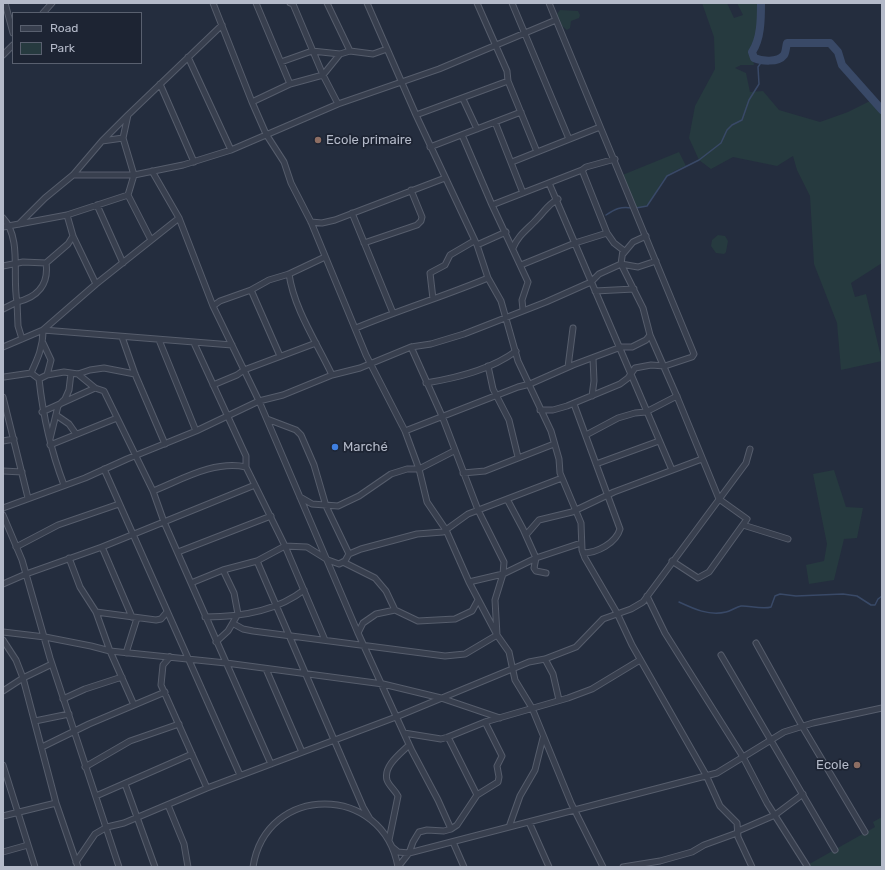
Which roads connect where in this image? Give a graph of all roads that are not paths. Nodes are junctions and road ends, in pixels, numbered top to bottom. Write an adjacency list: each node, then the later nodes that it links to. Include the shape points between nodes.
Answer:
1 (5, 3): 14 (street)
2 (52, 3): 11 (street)
3 (213, 3): 13 (street)
4 (256, 3): 24 (street)
5 (290, 3): 19 (street, via 293,4)
6 (327, 3): 20 (street)
7 (367, 3): 18 (street)
8 (478, 3): 17 (street)
9 (512, 3): 15 (street)
10 (549, 3): 12 (street)
11 (44, 12)
12 (556, 20): 15 (street); 37 (street)
13 (222, 25): 23 (street); 31 (street)
14 (12, 29)
15 (525, 33): 17 (street); 42 (street)
16 (12, 46): 22 (street)
17 (496, 46): 26 (street); 27 (street, via 507,71)
18 (388, 49): 20 (street, via 373,54); 26 (street)
19 (312, 51): 21 (street); 24 (street); 25 (street)
20 (350, 51): 21 (street)
21 (340, 54): 25 (street)
22 (3, 55)
23 (188, 57): 28 (street); 45 (street)
24 (281, 62): 29 (street)
25 (322, 75): 29 (street); 32 (street)
26 (401, 81): 32 (street); 35 (street)
27 (508, 81): 30 (street); 33 (street)
28 (160, 84): 34 (street); 48 (street)
29 (290, 84): 31 (street)
30 (463, 99): 35 (street); 38 (street)
31 (252, 102): 39 (street)
32 (338, 104): 39 (street)
33 (521, 112): 36 (street); 46 (street)
34 (128, 115): 41 (street); 43 (street)
35 (416, 115): 44 (street)
36 (495, 122): 38 (street); 49 (street)
37 (600, 127): 42 (street); 47 (street)
38 (477, 129): 40 (street)
39 (266, 134): 45 (street); 66 (street, via 284,162 291,183)
40 (462, 135): 44 (street); 61 (street)
41 (123, 138): 43 (street); 53 (street)
42 (569, 139): 46 (street)
43 (102, 141): 52 (street)
44 (430, 147): 54 (street)
45 (231, 150): 48 (street)
46 (538, 152): 49 (street)
47 (615, 159): 50 (street); 73 (street)
48 (194, 162): 51 (street)
49 (512, 162): 57 (street)
50 (582, 170): 55 (street); 71 (street)
51 (152, 171): 53 (street); 65 (street)
52 (73, 175): 53 (street); 67 (street)
53 (134, 175): 58 (street)
54 (445, 178): 56 (street); 75 (street)
55 (549, 183): 57 (street); 59 (street)
56 (411, 190): 62 (street); 77 (street, via 422,217 421,221 417,225)
57 (523, 193): 61 (street)
58 (128, 194): 60 (street); 74 (street)
59 (558, 199): 76 (street); 78 (street, via 546,206 520,234)
60 (98, 205): 63 (street); 84 (street)
61 (492, 205): 70 (street)
62 (352, 213): 66 (street, via 322,223); 77 (street)
63 (67, 215): 67 (street); 72 (street)
64 (3, 218): 68 (street)
65 (179, 218): 74 (street); 97 (street)
66 (311, 222): 80 (street)
67 (19, 224): 68 (street)
68 (10, 226): 69 (street); 82 (street)
69 (3, 227)
70 (506, 232): 75 (street); 78 (street)
71 (607, 233): 76 (street); 79 (street, via 614,243 622,248)
72 (73, 236): 83 (street, via 68,244); 91 (street)
73 (646, 236): 79 (street, via 633,242); 81 (street)
74 (151, 240): 84 (street)
75 (476, 243): 89 (street); 95 (street, via 450,255 444,265 430,273)
76 (575, 243): 86 (street); 90 (street)
77 (364, 244): 100 (street)
78 (513, 248): 86 (street)
79 (623, 254): 85 (street)
80 (325, 257): 88 (street); 102 (street, via 344,306)
81 (656, 261): 85 (street, via 638,267); 121 (street, via 694,354 692,357)
82 (16, 263): 83 (street); 87 (street); 96 (street)
83 (46, 263): 96 (street, via 48,274 44,286 26,300)
84 (123, 263): 91 (street)
85 (621, 264): 90 (street, via 599,274); 92 (street)
86 (521, 265): 99 (street, via 528,282 522,300)
87 (3, 266)
88 (289, 274): 93 (street, via 269,280); 111 (street, via 297,302)
89 (488, 278): 95 (street); 101 (street)
90 (591, 282): 94 (street); 99 (street)
91 (96, 284): 104 (street)
92 (634, 289): 94 (street); 105 (street, via 645,313)
93 (251, 290): 97 (street); 117 (street)
94 (595, 291): 114 (street)
95 (433, 298): 100 (street)
96 (17, 302): 98 (street); 107 (street, via 18,326)
97 (213, 306): 112 (street)
98 (3, 309)
99 (523, 310): 101 (street)
100 (393, 312): 102 (street)
101 (505, 317): 113 (street, via 464,334 431,344); 116 (street)
102 (356, 328): 119 (street)
103 (573, 328): 122 (street)
104 (43, 330): 106 (street); 107 (street); 109 (street)
105 (650, 335): 114 (street, via 632,347); 121 (street)
106 (122, 337): 108 (street); 128 (street)
107 (22, 339): 115 (street)
108 (159, 340): 110 (street); 152 (street)
109 (43, 343): 124 (street); 129 (street, via 51,360)
110 (194, 343): 112 (street); 135 (street)
111 (316, 343): 117 (street); 130 (street)
112 (232, 344): 123 (street)
113 (411, 346): 119 (street); 133 (street)
114 (621, 347): 118 (street); 126 (street)
115 (3, 348)
116 (516, 351): 120 (street); 134 (street, via 518,361)
117 (280, 356): 123 (street)
118 (593, 358): 122 (street); 139 (street)
119 (371, 364): 130 (street); 153 (street)
120 (488, 366): 133 (street, via 454,378); 137 (street)
121 (665, 366): 126 (street, via 640,366 632,369); 140 (street)
122 (568, 367): 134 (street)
123 (244, 370): 135 (street); 141 (street)
124 (31, 373): 131 (street); 132 (street)
125 (71, 373): 127 (street); 129 (street); 143 (street, via 69,390)
126 (630, 373): 139 (street, via 625,381); 146 (street)
127 (78, 374): 128 (street, via 104,368); 136 (street)
128 (135, 374): 160 (street)
129 (47, 375): 132 (street)
130 (332, 375): 141 (street, via 283,395)
131 (3, 377)
132 (39, 379): 145 (street)
133 (426, 383): 148 (street)
134 (530, 384): 137 (street); 144 (street)
135 (212, 385): 149 (street)
136 (95, 388): 143 (street); 150 (street, via 104,391)
137 (496, 395): 148 (street); 165 (street, via 509,420)
138 (3, 396): 156 (street)
139 (592, 396): 142 (street)
140 (677, 396): 146 (street); 166 (street)
141 (259, 401): 149 (street); 151 (street)
142 (574, 404): 144 (street, via 553,410); 155 (street)
143 (58, 406): 145 (street); 147 (street)
144 (540, 410): 161 (street, via 549,426)
145 (42, 412): 159 (street)
146 (646, 412): 155 (street, via 627,414); 157 (street)
147 (56, 416): 154 (street, via 69,424); 159 (street)
148 (442, 416): 153 (street); 163 (street)
149 (228, 417): 152 (street); 168 (street, via 246,456)
150 (117, 418): 154 (street); 164 (street)
151 (267, 419): 180 (street); 185 (street, via 296,430 301,435 314,465)
152 (196, 431): 160 (street)
153 (405, 431): 169 (street)
154 (76, 434): 159 (street)
155 (586, 435): 167 (street)
156 (14, 439): 158 (street); 173 (street)
157 (659, 441): 167 (street); 171 (street)
158 (3, 442)
159 (50, 443): 177 (street)
160 (165, 444): 164 (street)
161 (554, 444): 165 (street); 175 (street)
162 (750, 449): 183 (street, via 746,462)
163 (454, 451): 169 (street); 174 (street)
164 (135, 456): 170 (street); 178 (street)
165 (518, 457): 174 (street, via 485,471)
166 (702, 459): 171 (street); 183 (street)
167 (596, 464): 179 (street)
168 (246, 466): 176 (street); 178 (street, via 212,468)
169 (419, 469): 185 (street, via 397,472 347,503); 193 (street, via 427,502)
170 (104, 470): 177 (street); 184 (street)
171 (672, 470): 179 (street)
172 (3, 471): 173 (street)
173 (22, 472): 181 (street)
174 (463, 473): 187 (street)
175 (562, 478): 182 (street); 188 (street)
176 (255, 485): 190 (street); 191 (street)
177 (64, 486): 181 (street)
178 (152, 491): 191 (street)
179 (608, 495): 188 (street); 202 (street, via 619,532 614,540 601,548)
180 (300, 497): 185 (street, via 312,504); 206 (street)
181 (28, 498): 186 (street)
182 (507, 499): 187 (street); 195 (street)
183 (719, 499): 192 (street, via 747,519); 208 (street)
184 (119, 504): 194 (street); 199 (street, via 58,525)
185 (326, 506): 203 (street)
186 (3, 508)
187 (478, 510): 193 (street, via 460,518); 213 (street, via 503,558)
188 (577, 510): 195 (street, via 538,520); 197 (street, via 582,529)
189 (3, 515): 199 (street)
190 (272, 516): 198 (street); 201 (street)
191 (164, 522): 194 (street); 201 (street)
192 (743, 525): 196 (street); 208 (street, via 709,572 701,577 698,578)
193 (446, 530): 203 (street, via 404,537); 214 (street)
194 (132, 534): 200 (street); 223 (street)
195 (526, 535): 205 (street)
196 (788, 539)
197 (581, 543): 202 (street); 205 (street)
198 (285, 546): 206 (street, via 306,547); 207 (street); 217 (street)
199 (16, 547): 212 (street)
200 (102, 547): 204 (street); 226 (street)
201 (178, 552): 215 (street)
202 (583, 553): 224 (street)
203 (349, 554): 209 (street)
204 (69, 558): 212 (street); 222 (street, via 80,587)
205 (536, 558): 211 (street, via 534,568); 213 (street)
206 (328, 560): 209 (street, via 339,564); 230 (street)
207 (257, 561): 210 (street); 220 (street)
208 (672, 561): 218 (street)
209 (342, 562): 221 (street, via 376,578)
210 (223, 570): 215 (street); 225 (street, via 234,593)
211 (546, 573)
212 (26, 574): 216 (street); 233 (street)
213 (503, 574): 214 (street); 232 (street, via 495,600)
214 (469, 582): 219 (street)
215 (191, 583): 227 (street)
216 (3, 584)
217 (304, 590): 220 (street); 235 (street)
218 (647, 596): 224 (street, via 639,605); 279 (street, via 665,633)
219 (478, 600): 221 (street, via 472,610 455,619 418,621); 232 (street)
220 (275, 606): 225 (street); 231 (street)
221 (395, 610): 230 (street, via 370,616)
222 (96, 612): 226 (street); 239 (street)
223 (167, 612): 226 (street, via 160,620); 243 (street)
224 (617, 613): 244 (street, via 603,619 576,647); 245 (street)
225 (238, 614): 227 (street); 228 (street)
226 (135, 617): 240 (street)
227 (206, 617): 236 (street)
228 (234, 624): 231 (street, via 253,632); 236 (street)
229 (3, 632): 233 (street)
230 (358, 633): 238 (street)
231 (288, 634): 235 (street); 250 (street)
232 (497, 635): 238 (street, via 465,654 456,656); 249 (street, via 509,652)
233 (45, 637): 239 (street); 247 (street)
234 (3, 640): 252 (street, via 16,660)
235 (325, 640): 238 (street)
236 (216, 642): 246 (street)
237 (756, 643): 268 (street)
238 (364, 645): 253 (street)
239 (110, 651): 240 (street); 251 (street)
240 (126, 653): 242 (street)
241 (720, 655): 274 (street)
242 (170, 658): 243 (street); 255 (street, via 163,665 160,677)
243 (188, 659): 246 (street); 283 (street)
244 (546, 659): 249 (street, via 528,662); 258 (street, via 553,674)
245 (640, 660): 258 (street, via 592,689); 284 (street)
246 (226, 663): 248 (street); 280 (street)
247 (52, 664): 252 (street); 257 (street)
248 (266, 669): 250 (street); 277 (street)
249 (513, 670): 256 (street); 260 (street, via 520,690)
250 (306, 675): 253 (street); 273 (street)
251 (122, 677): 257 (street); 259 (street)
252 (23, 678): 254 (street); 265 (street)
253 (383, 684): 256 (street); 263 (street)
254 (3, 692)
255 (165, 692): 259 (street); 267 (street)
256 (441, 698): 263 (street); 264 (street)
257 (63, 699): 262 (street)
258 (559, 700): 260 (street)
259 (134, 705): 269 (street)
260 (532, 708): 264 (street); 272 (street)
261 (882, 708): 268 (street)
262 (69, 714): 265 (street); 269 (street)
263 (396, 716): 270 (street); 273 (street)
264 (500, 718): 266 (street)
265 (35, 721): 276 (street)
266 (485, 722): 271 (street); 288 (street, via 500,749 502,758 497,766 498,782)
267 (179, 724): 278 (street); 282 (street, via 130,741)
268 (802, 726): 274 (street); 303 (street)
269 (74, 731): 276 (street); 282 (street)
270 (404, 733): 271 (street, via 440,739); 275 (street)
271 (448, 737): 288 (street)
272 (543, 738): 292 (street); 300 (street, via 535,770 520,796)
273 (334, 740): 277 (street); 297 (street)
274 (770, 740): 279 (street); 287 (street)
275 (409, 745): 301 (street); 304 (street, via 395,759 387,772 387,779 398,796)
276 (42, 747): 290 (street)
277 (302, 752): 280 (street)
278 (192, 754): 285 (street); 286 (street)
279 (743, 757): 284 (street, via 717,773); 294 (street)
280 (271, 764): 283 (street)
281 (3, 765): 293 (street)
282 (85, 767): 289 (street)
283 (240, 775): 286 (street)
284 (706, 775): 292 (street); 302 (street, via 720,806 737,823)
285 (126, 784): 289 (street); 296 (street)
286 (207, 788): 291 (street)
287 (803, 794): 294 (street); 308 (street)
288 (477, 795): 301 (street, via 457,825)
289 (96, 796): 299 (street)
290 (56, 803): 293 (street); 311 (street)
291 (168, 805): 296 (street); 316 (street, via 184,844)
292 (575, 809): 298 (street); 321 (street)
293 (18, 814): 295 (street); 306 (street)
294 (775, 815): 302 (street); 312 (street)
295 (3, 816)
296 (137, 818): 299 (street); 315 (street)
297 (370, 819): 304 (street); 317 (street, via 351,808 337,804 316,804 295,810 267,832 257,851)
298 (529, 822): 300 (street); 320 (street)
299 (107, 827): 311 (street, via 95,834); 314 (street)
300 (509, 827): 305 (street)
301 (451, 829): 310 (street, via 419,832)
302 (737, 832): 322 (street, via 692,852); 323 (street)
303 (865, 832)
304 (389, 840): 307 (street)
305 (453, 842): 310 (street); 319 (street)
306 (28, 845): 309 (street); 313 (street)
307 (392, 847): 310 (street, via 398,852); 318 (street)
308 (835, 850)
309 (3, 852)
310 (410, 854): 318 (street)
311 (77, 864)
312 (807, 866)
313 (35, 867)
314 (119, 867)
315 (155, 867)
316 (188, 867)
317 (253, 867)
318 (398, 867)
319 (464, 867)
320 (549, 867)
321 (603, 867)
322 (623, 867)
323 (752, 867)

